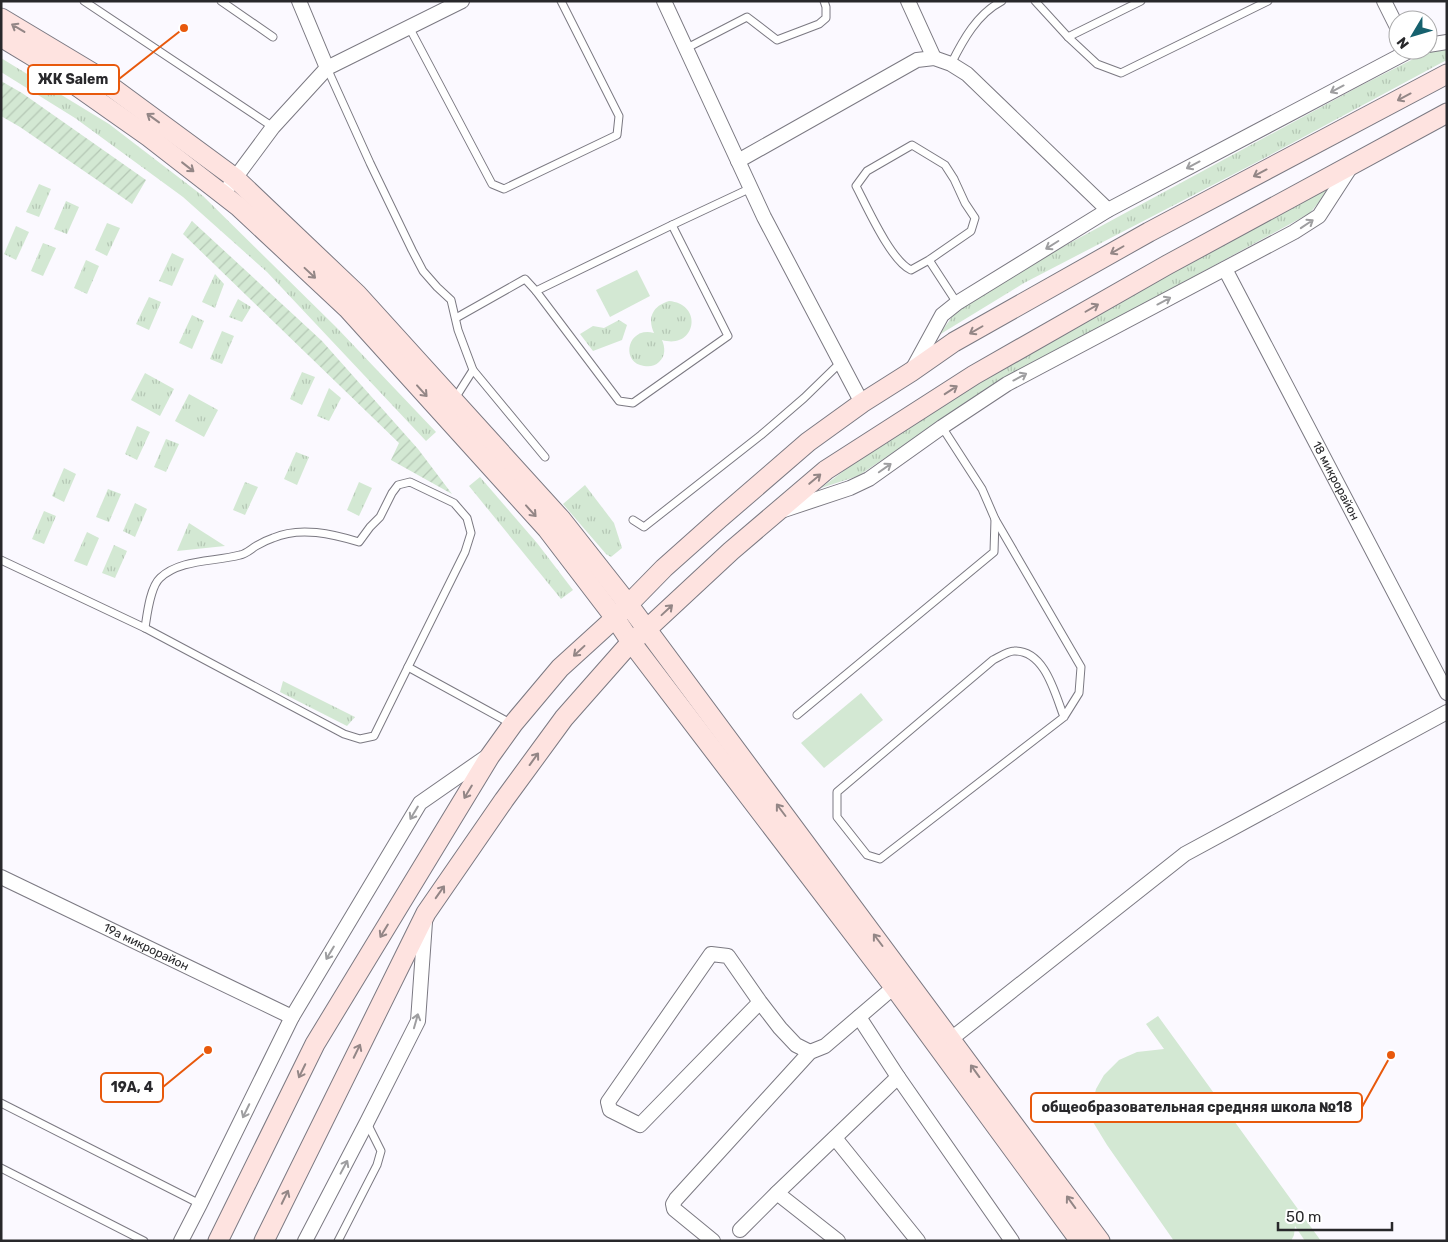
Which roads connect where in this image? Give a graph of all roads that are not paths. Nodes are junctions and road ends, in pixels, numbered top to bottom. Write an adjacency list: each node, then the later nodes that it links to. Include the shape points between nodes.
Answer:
1 (84, 1): 25 (lane)
2 (220, 1): 16 (lane)
3 (299, 1): 22 (street)
4 (462, 1): 14 (street)
5 (560, 1): 14 (lane, via 619,116 617,135 504,189 492,184)
6 (664, 1): 18 (street)
7 (824, 1): 18 (lane, via 826,18 819,24 777,40 747,17)
8 (908, 1): 19 (street)
9 (1002, 1): 21 (lane, via 972,28)
10 (1035, 1): 17 (lane)
11 (1141, 1): 17 (lane)
12 (1268, 1): 17 (lane, via 1121,73 1097,64)
13 (1, 18): 28 (main road, one-way to 13, via 91,72)
14 (409, 27): 22 (street)
15 (1, 37): 30 (main road, one-way to 30, via 149,136)
16 (273, 37)
17 (1068, 37)
18 (687, 48): 26 (street)
19 (934, 58): 21 (street); 26 (street, via 917,60)
20 (1391, 60): 31 (street, one-way to 31)
21 (951, 64): 31 (street, via 967,74)
22 (327, 68): 25 (street); 37 (lane, via 412,250 436,287 451,300)
23 (1447, 74): 40 (main road, one-way to 40, via 1149,232 954,342)
24 (1447, 112): 27 (main road)
25 (273, 127): 28 (street)
26 (738, 161): 29 (street)
27 (1353, 164): 34 (street, one-way to 27, via 1319,216); 45 (main road, one-way to 27, via 826,470 974,375)
28 (235, 178): 30 (street); 41 (main road, via 357,294)
29 (751, 188): 32 (lane); 38 (street)
30 (224, 195): 50 (main road, one-way to 50, via 347,308 547,529)
31 (1108, 210): 36 (street, one-way to 36)
32 (672, 225): 35 (lane); 35 (lane, via 728,336 633,403 619,401)
33 (929, 260): 33 (lane, via 971,231 975,218 945,165 912,145 867,172 856,186 888,245 906,268 911,270); 36 (lane)
34 (1225, 269): 43 (street, one-way to 34, via 1007,384); 55 (street, 18 микрорайон)
35 (536, 291): 37 (lane, via 524,279)
36 (957, 303): 40 (street, via 942,315)
37 (456, 318): 39 (lane)
38 (840, 363): 42 (street); 47 (lane, via 761,435 644,527)
39 (474, 370): 41 (lane); 44 (lane)
40 (911, 372): 42 (main road)
41 (454, 401): 49 (main road, via 561,519)
42 (862, 403): 49 (main road, via 808,442 719,518)
43 (942, 428): 45 (street, one-way to 43, via 869,479); 46 (lane, via 982,489)
44 (545, 457)
45 (776, 512): 52 (main road, one-way to 45)
46 (995, 519): 57 (lane, via 994,552); 58 (lane, via 1080,667 1079,693)
47 (633, 520)
48 (1, 560): 51 (lane)
49 (628, 604): 50 (main road); 52 (main road)
50 (615, 618): 53 (main road); 59 (main road, one-way to 59, via 560,668)
51 (145, 628): 54 (lane, via 344,734 360,739 374,736); 54 (lane, via 149,602 158,580 171,569 242,555 275,536 310,532 359,542 380,517 398,485 410,482 454,503 466,518 471,534 466,552)
52 (646, 630): 53 (main road); 67 (main road, one-way to 52)
53 (631, 642): 62 (main road, one-way to 53, via 564,718); 63 (main road)
54 (408, 667): 59 (lane)
55 (1447, 693)
56 (1447, 712): 67 (street, via 1185,854)
57 (797, 715)
58 (1064, 717): 58 (lane, via 1043,666 1029,653 1013,651 993,660 837,792 837,817 867,855 880,860)
59 (513, 724): 60 (main road)
60 (493, 752): 65 (street, one-way to 65, via 420,803); 79 (main road, one-way to 79, via 315,1044)
61 (1, 877): 65 (street, 19а микрорайон)
62 (426, 914): 71 (street, one-way to 62, via 418,1021); 80 (main road, one-way to 62)
63 (894, 987): 66 (street); 87 (main road)
64 (760, 1002): 64 (street, via 728,956 712,954 608,1102 610,1110 640,1124); 68 (street, via 796,1045)
65 (292, 1016): 75 (street, one-way to 75)
66 (859, 1017): 68 (street, via 824,1046); 69 (street)
67 (951, 1039): 88 (main road, one-way to 67)
68 (810, 1052): 83 (street, via 676,1199 674,1209)
69 (898, 1077): 72 (street); 86 (street)
70 (1, 1103): 75 (lane)
71 (367, 1122): 81 (street, one-way to 71); 82 (lane, via 382,1151)
72 (834, 1138): 74 (street); 85 (street)
73 (1, 1168): 77 (lane)
74 (777, 1193): 76 (street); 84 (street)
75 (200, 1204): 78 (street)
76 (740, 1230)
77 (144, 1241)
78 (181, 1241)
79 (218, 1241)
80 (264, 1241)
81 (305, 1241)
82 (338, 1241)
83 (713, 1241)
84 (838, 1241)
85 (918, 1241)
86 (1012, 1241)
87 (1080, 1241)
88 (1100, 1241)

